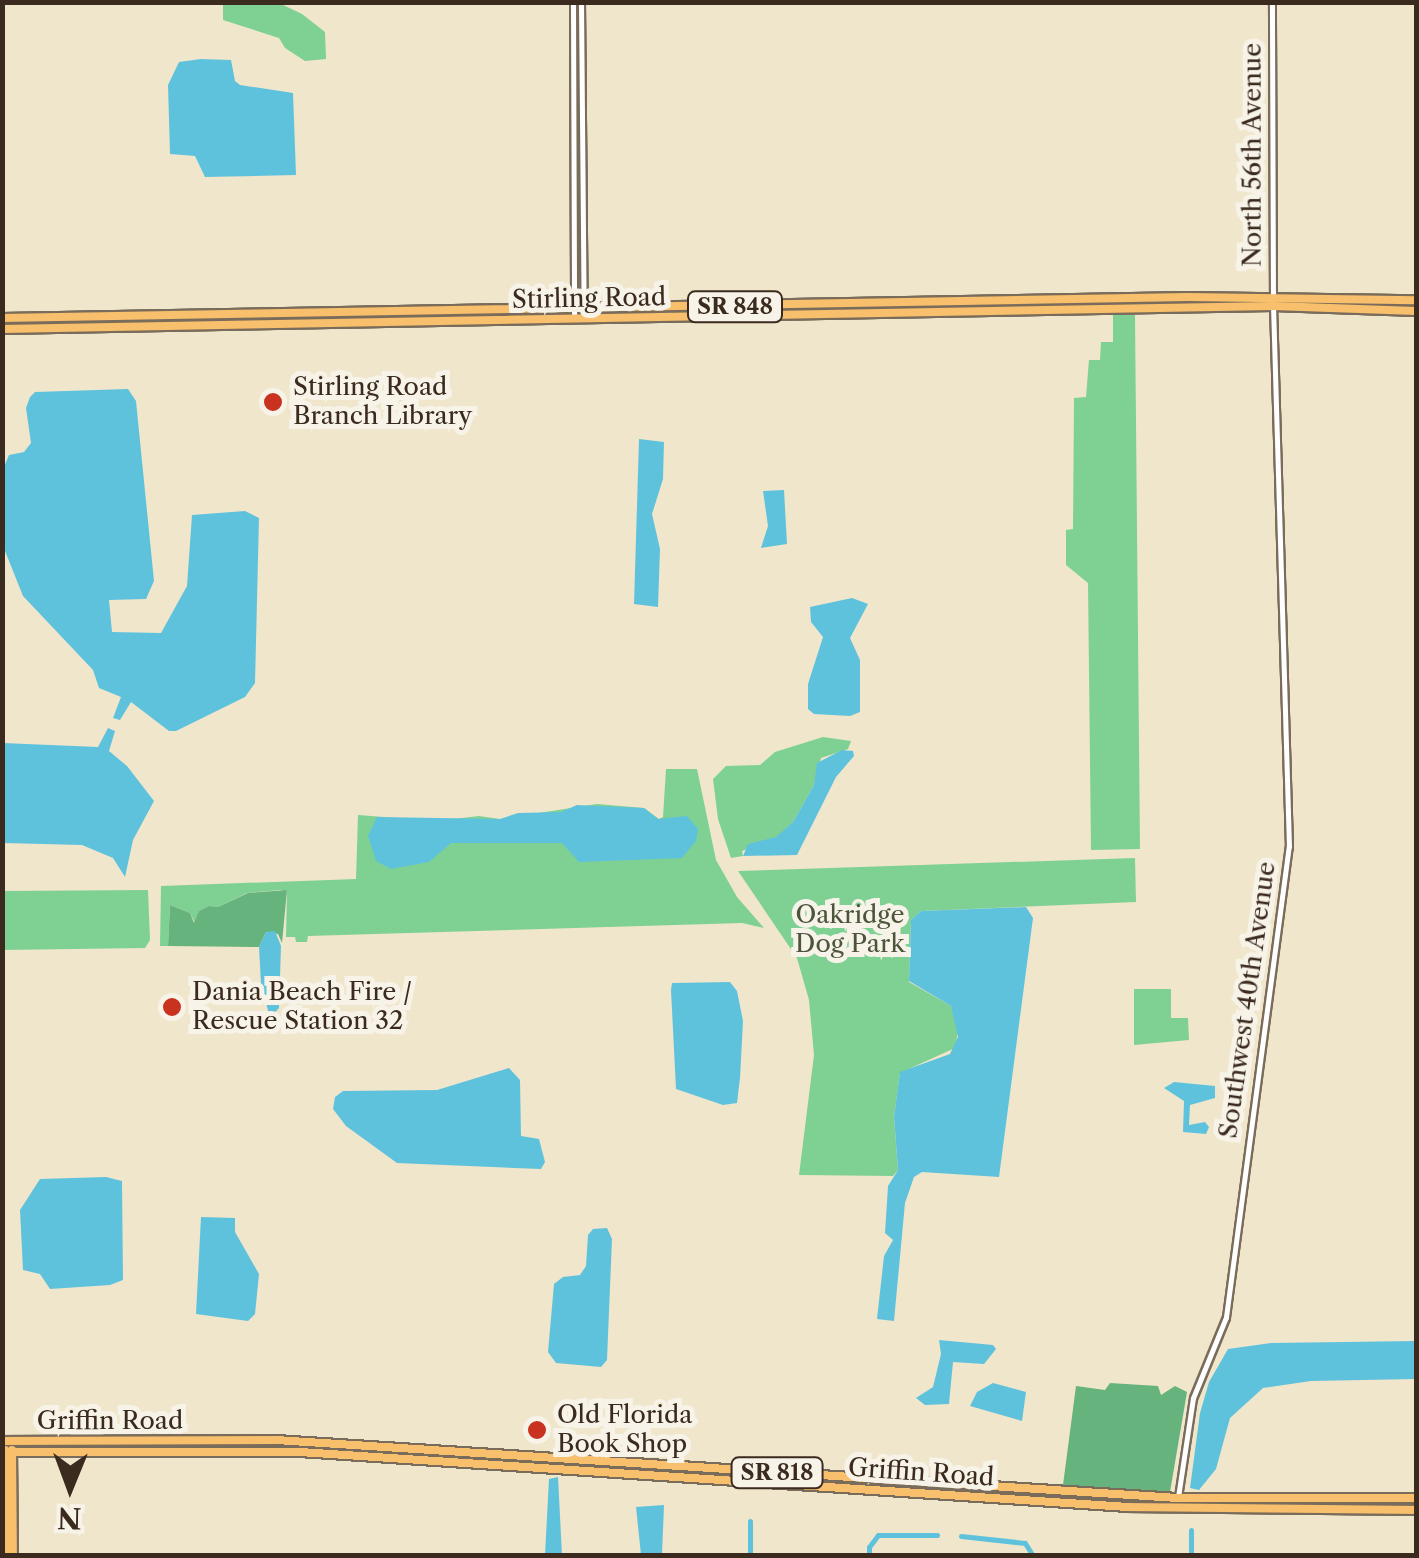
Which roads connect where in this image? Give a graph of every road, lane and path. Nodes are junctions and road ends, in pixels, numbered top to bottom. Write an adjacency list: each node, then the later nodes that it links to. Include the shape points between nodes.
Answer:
1 (573, 2): 7 (street)
2 (581, 2): 7 (street)
3 (1272, 2): 6 (street, North 56th Avenue)
4 (1188, 297): 6 (main road, Stirling Road / SR 848); 7 (main road, Stirling Road / SR 848); 8 (main road)
5 (1416, 300): 6 (main road, Stirling Road / SR 848)
6 (1273, 302): 8 (main road, Stirling Road / SR 848); 9 (main road, Stirling Road / SR 848); 25 (street, Southwest 40th Avenue, via 1288,866 1226,1316 1192,1398)
7 (579, 308): 10 (main road, Stirling Road / SR 848); 13 (street)
8 (1174, 309): 13 (main road, Stirling Road / SR 848)
9 (1416, 310)
10 (165, 315): 11 (main road, Stirling Road / SR 848); 14 (main road)
11 (102, 316): 12 (main road, Stirling Road / SR 848); 15 (main road)
12 (2, 318)
13 (579, 319): 14 (main road, Stirling Road / SR 848)
14 (165, 326): 15 (main road, Stirling Road / SR 848)
15 (89, 327): 16 (main road, Stirling Road / SR 848)
16 (2, 329)
17 (241, 1440): 18 (main road, Griffin Road / SR 818); 19 (main road, Griffin Road / SR 818); 21 (main road)
18 (5, 1441): 22 (main road)
19 (343, 1444): 20 (main road, Griffin Road / SR 818); 23 (main road)
20 (369, 1445): 24 (main road); 25 (main road, Griffin Road / SR 818)
21 (215, 1450): 22 (main road, Griffin Road / SR 818); 23 (main road, Griffin Road / SR 818)
22 (7, 1452): 29 (main road)
23 (324, 1453): 24 (main road, Griffin Road / SR 818)
24 (347, 1454): 27 (main road, Griffin Road / SR 818)
25 (1178, 1498): 26 (main road, Griffin Road / SR 818); 27 (street, Southwest 40th Avenue)
26 (1416, 1498)
27 (1178, 1510): 28 (main road, Griffin Road / SR 818)
28 (1416, 1510)
29 (9, 1556)

